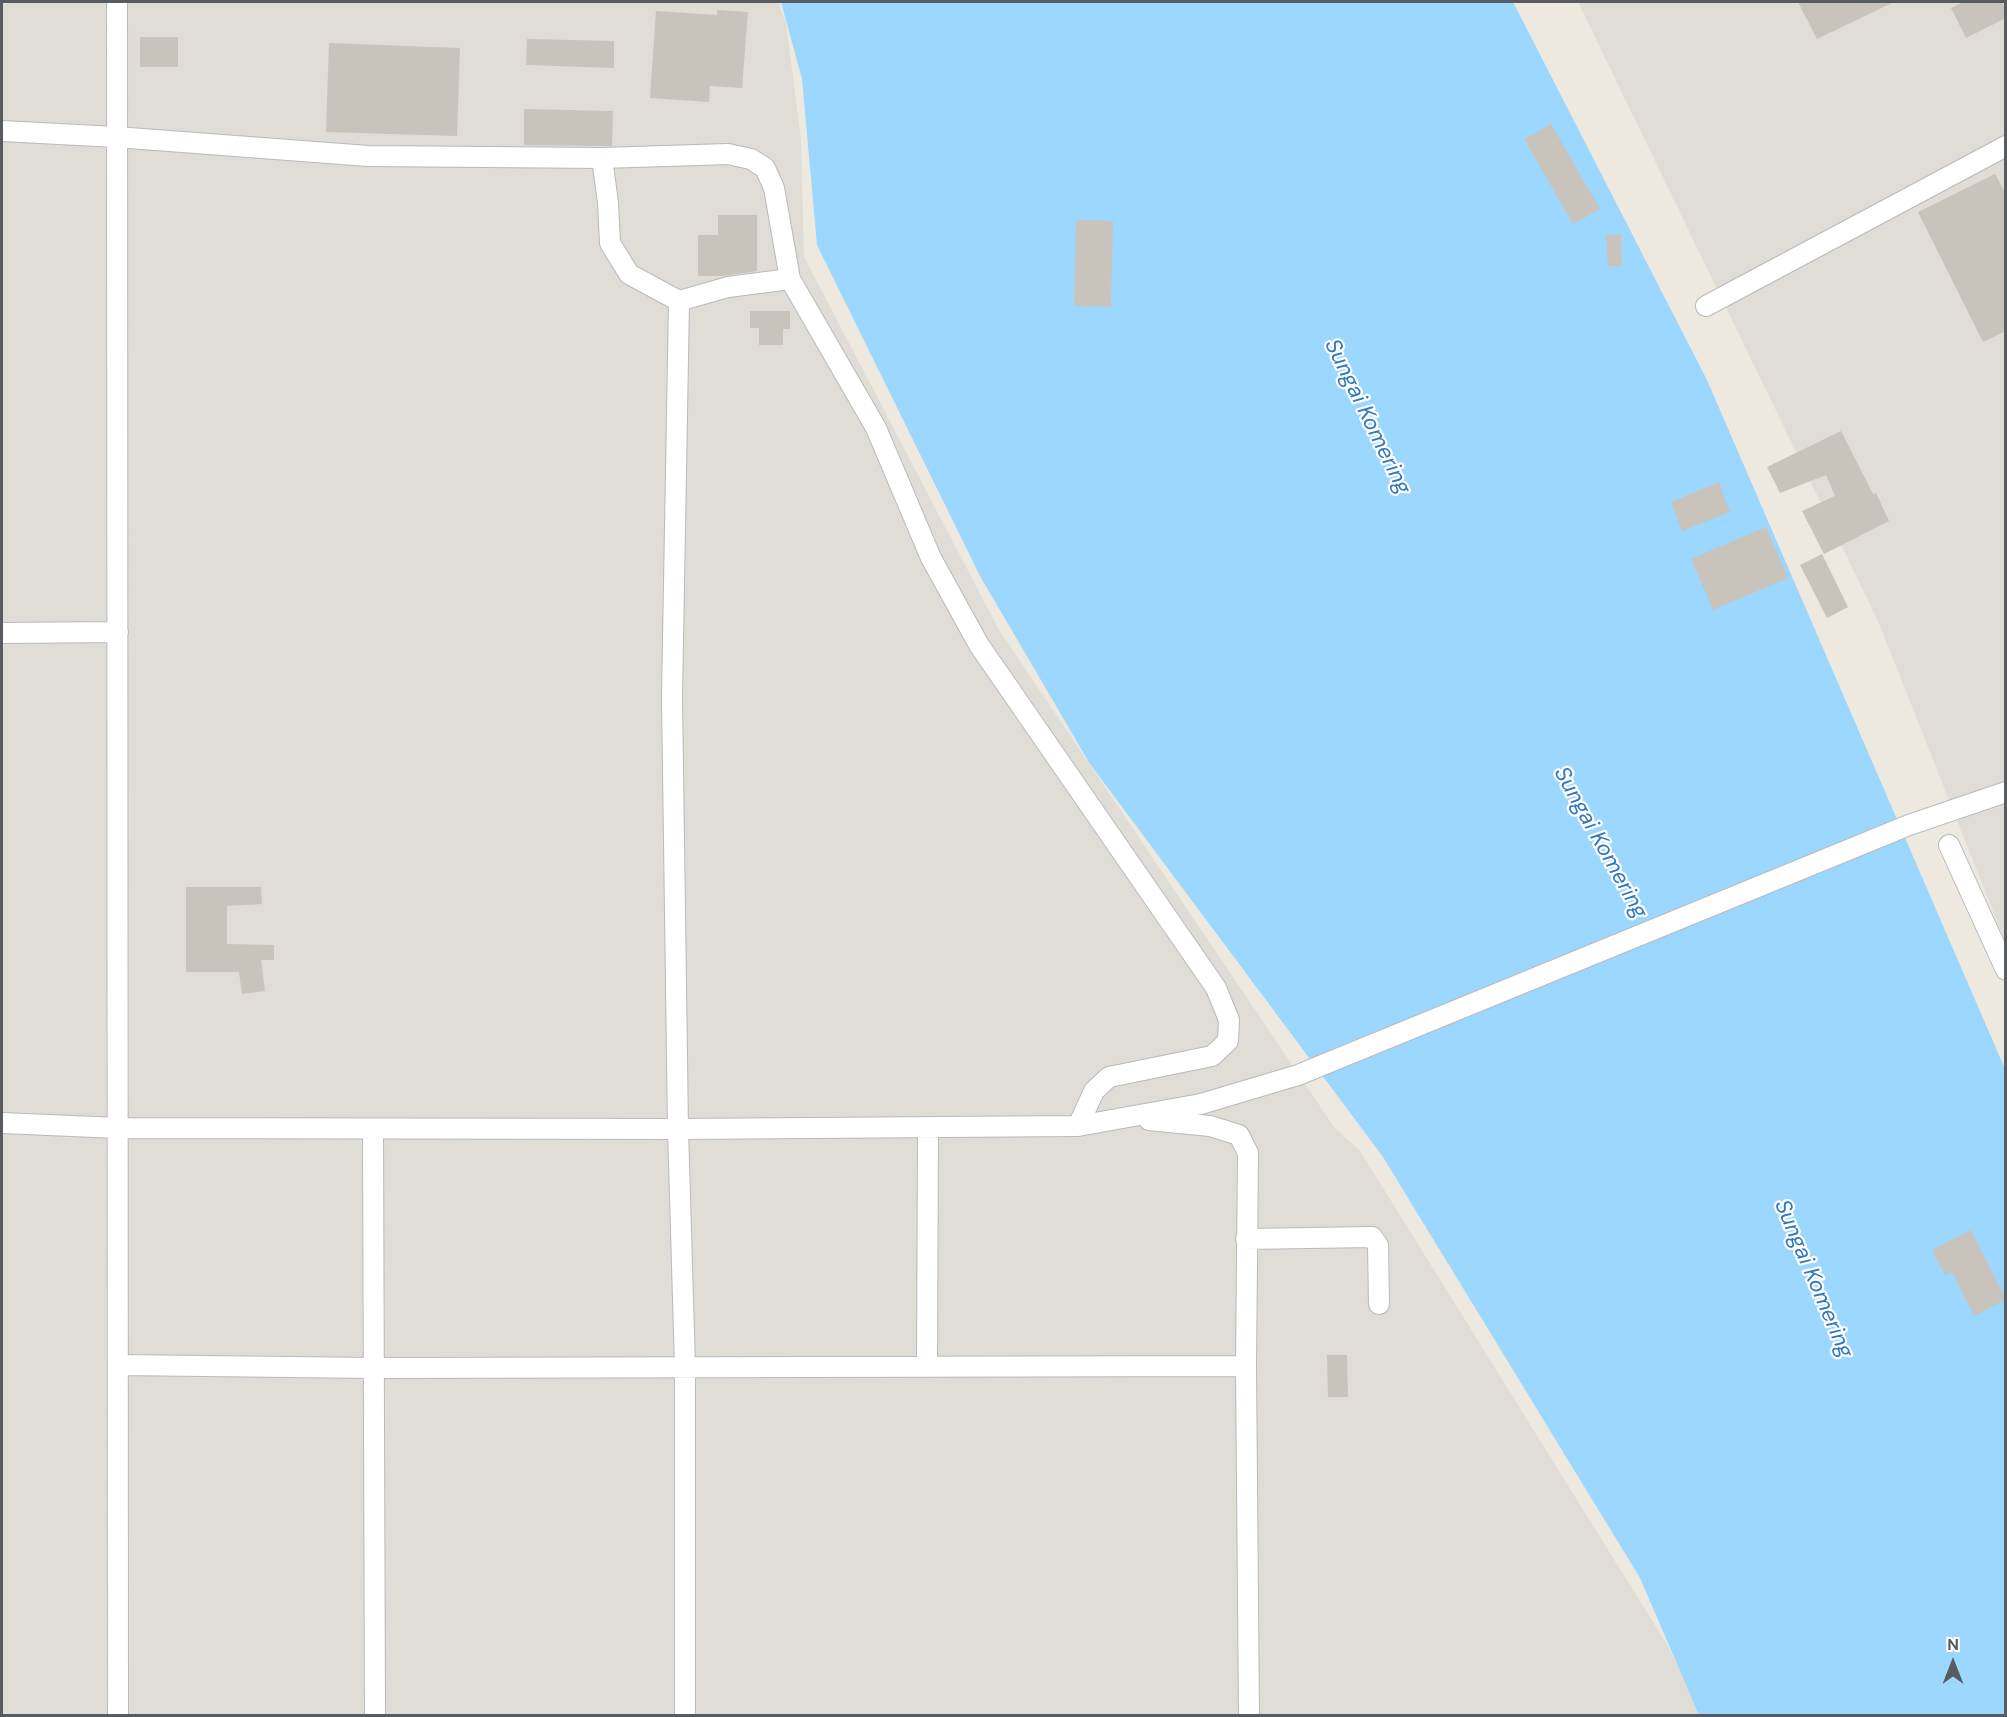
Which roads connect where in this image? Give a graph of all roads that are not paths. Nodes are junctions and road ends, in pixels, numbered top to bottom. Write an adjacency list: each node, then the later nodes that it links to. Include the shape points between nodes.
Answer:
1 (117, 2): 3 (lane)
2 (2, 131): 3 (lane)
3 (116, 137): 5 (lane, via 369,156); 9 (lane)
4 (2006, 146): 8 (lane)
5 (602, 158): 6 (lane, via 728,154 751,159 765,168 774,188); 7 (lane, via 610,243 629,274)
6 (790, 279): 7 (lane, via 728,287); 16 (lane, via 876,428 931,558 979,645 1216,988 1229,1020 1228,1041 1212,1056 1109,1077 1094,1091)
7 (680, 301): 20 (lane, via 672,697)
8 (1706, 306)
9 (118, 632): 10 (lane); 18 (lane)
10 (2, 633)
11 (2006, 792): 14 (lane, via 1909,825 1299,1075 1200,1104)
12 (1949, 845): 13 (lane)
13 (2006, 970)
14 (1125, 1118): 16 (lane); 21 (lane, via 1209,1126 1239,1135 1248,1153)
15 (2, 1123): 18 (lane)
16 (1078, 1126): 17 (lane)
17 (928, 1127): 20 (lane); 24 (lane)
18 (118, 1128): 19 (lane); 23 (lane)
19 (373, 1129): 20 (lane); 27 (lane)
20 (678, 1130): 26 (lane)
21 (1246, 1239): 22 (lane, via 1372,1237 1378,1245); 25 (lane)
22 (1379, 1304)
23 (118, 1365): 27 (lane); 28 (lane)
24 (927, 1366): 25 (lane); 26 (lane)
25 (1246, 1366): 31 (lane)
26 (685, 1367): 27 (lane); 30 (lane)
27 (374, 1368): 29 (lane)
28 (118, 1716)
29 (375, 1716)
30 (686, 1716)
31 (1249, 1716)

